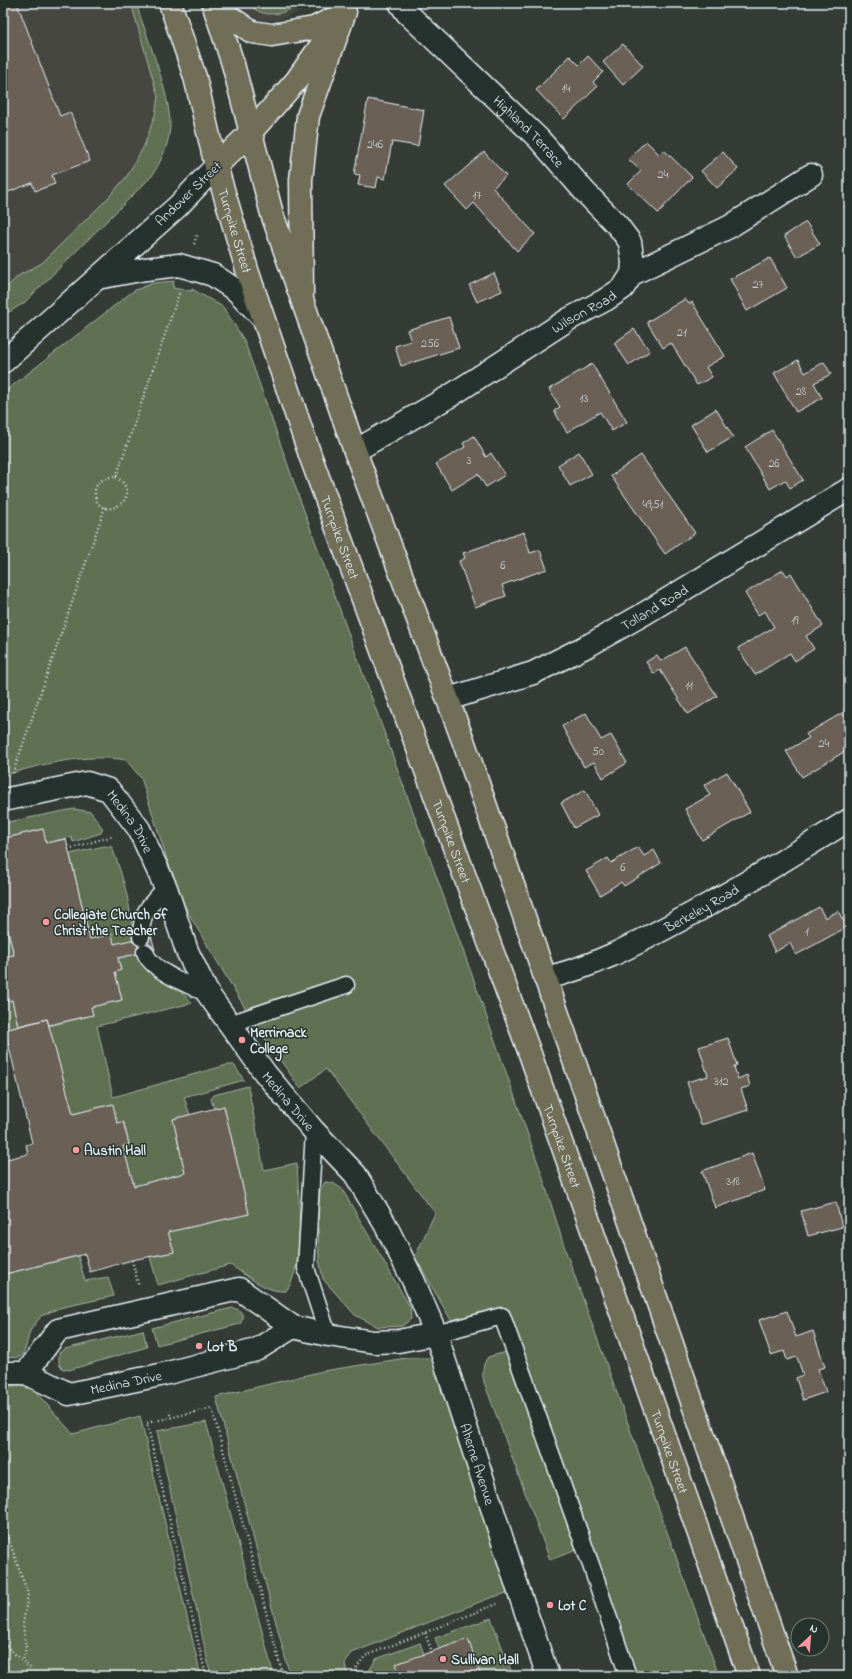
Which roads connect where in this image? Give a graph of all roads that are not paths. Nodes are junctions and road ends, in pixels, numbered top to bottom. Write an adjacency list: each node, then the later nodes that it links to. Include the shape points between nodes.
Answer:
1 (170, 3): 6 (main road, Turnpike Street, via 195,77)
2 (215, 3): 4 (main road, via 252,32 272,35 314,28); 5 (main road)
3 (400, 3): 8 (street, Highland Terrace, via 407,13 540,139 584,192 618,226 630,242)
4 (348, 8): 5 (main road, Andover Street, via 296,81); 10 (main road, via 308,116 301,180)
5 (250, 133): 6 (main road, Andover Street); 10 (main road, via 272,214)
6 (216, 166): 9 (street, Andover Street, via 178,206); 11 (main road, Turnpike Street)
7 (811, 175): 8 (street, Wilson Road, via 729,227)
8 (632, 274): 13 (street, Wilson Road, via 623,288 605,300 569,319 450,396)
9 (97, 278): 11 (street, via 146,268 179,265 213,275 237,291); 12 (street, Andover Street)
10 (302, 297): 13 (main road)
11 (263, 318): 31 (main road, Turnpike Street, via 310,455 532,1058)
12 (3, 362)
13 (355, 451): 15 (main road)
14 (849, 489): 15 (street, Tolland Road, via 591,644 532,672)
15 (448, 699): 19 (main road)
16 (11, 798): 18 (street, Medina Drive, via 87,783 108,790 139,829)
17 (849, 820): 19 (street, Berkeley Road, via 749,882 644,939 574,972)
18 (166, 888): 21 (street, Medina Drive, via 187,951); 21 (lane, via 148,905 142,921 146,956 176,979)
19 (545, 978): 32 (main road)
20 (346, 985): 22 (lane)
21 (208, 994): 22 (street, Medina Drive)
22 (229, 1024): 23 (street, Medina Drive)
23 (314, 1132): 25 (street, Medina Drive, via 355,1174 405,1263); 26 (lane, via 306,1268)
24 (293, 1327): 26 (street); 28 (street, Medina Drive, via 256,1350 160,1375 69,1394); 28 (street, via 239,1289 58,1330)
25 (436, 1334): 26 (street, via 398,1342 374,1342); 29 (street, Aherne Avenue); 30 (lane, via 502,1316)
26 (328, 1335)
27 (3, 1373): 28 (street, Medina Drive)
28 (26, 1373)
29 (548, 1676)
30 (628, 1676)
31 (749, 1676)
32 (787, 1676)

